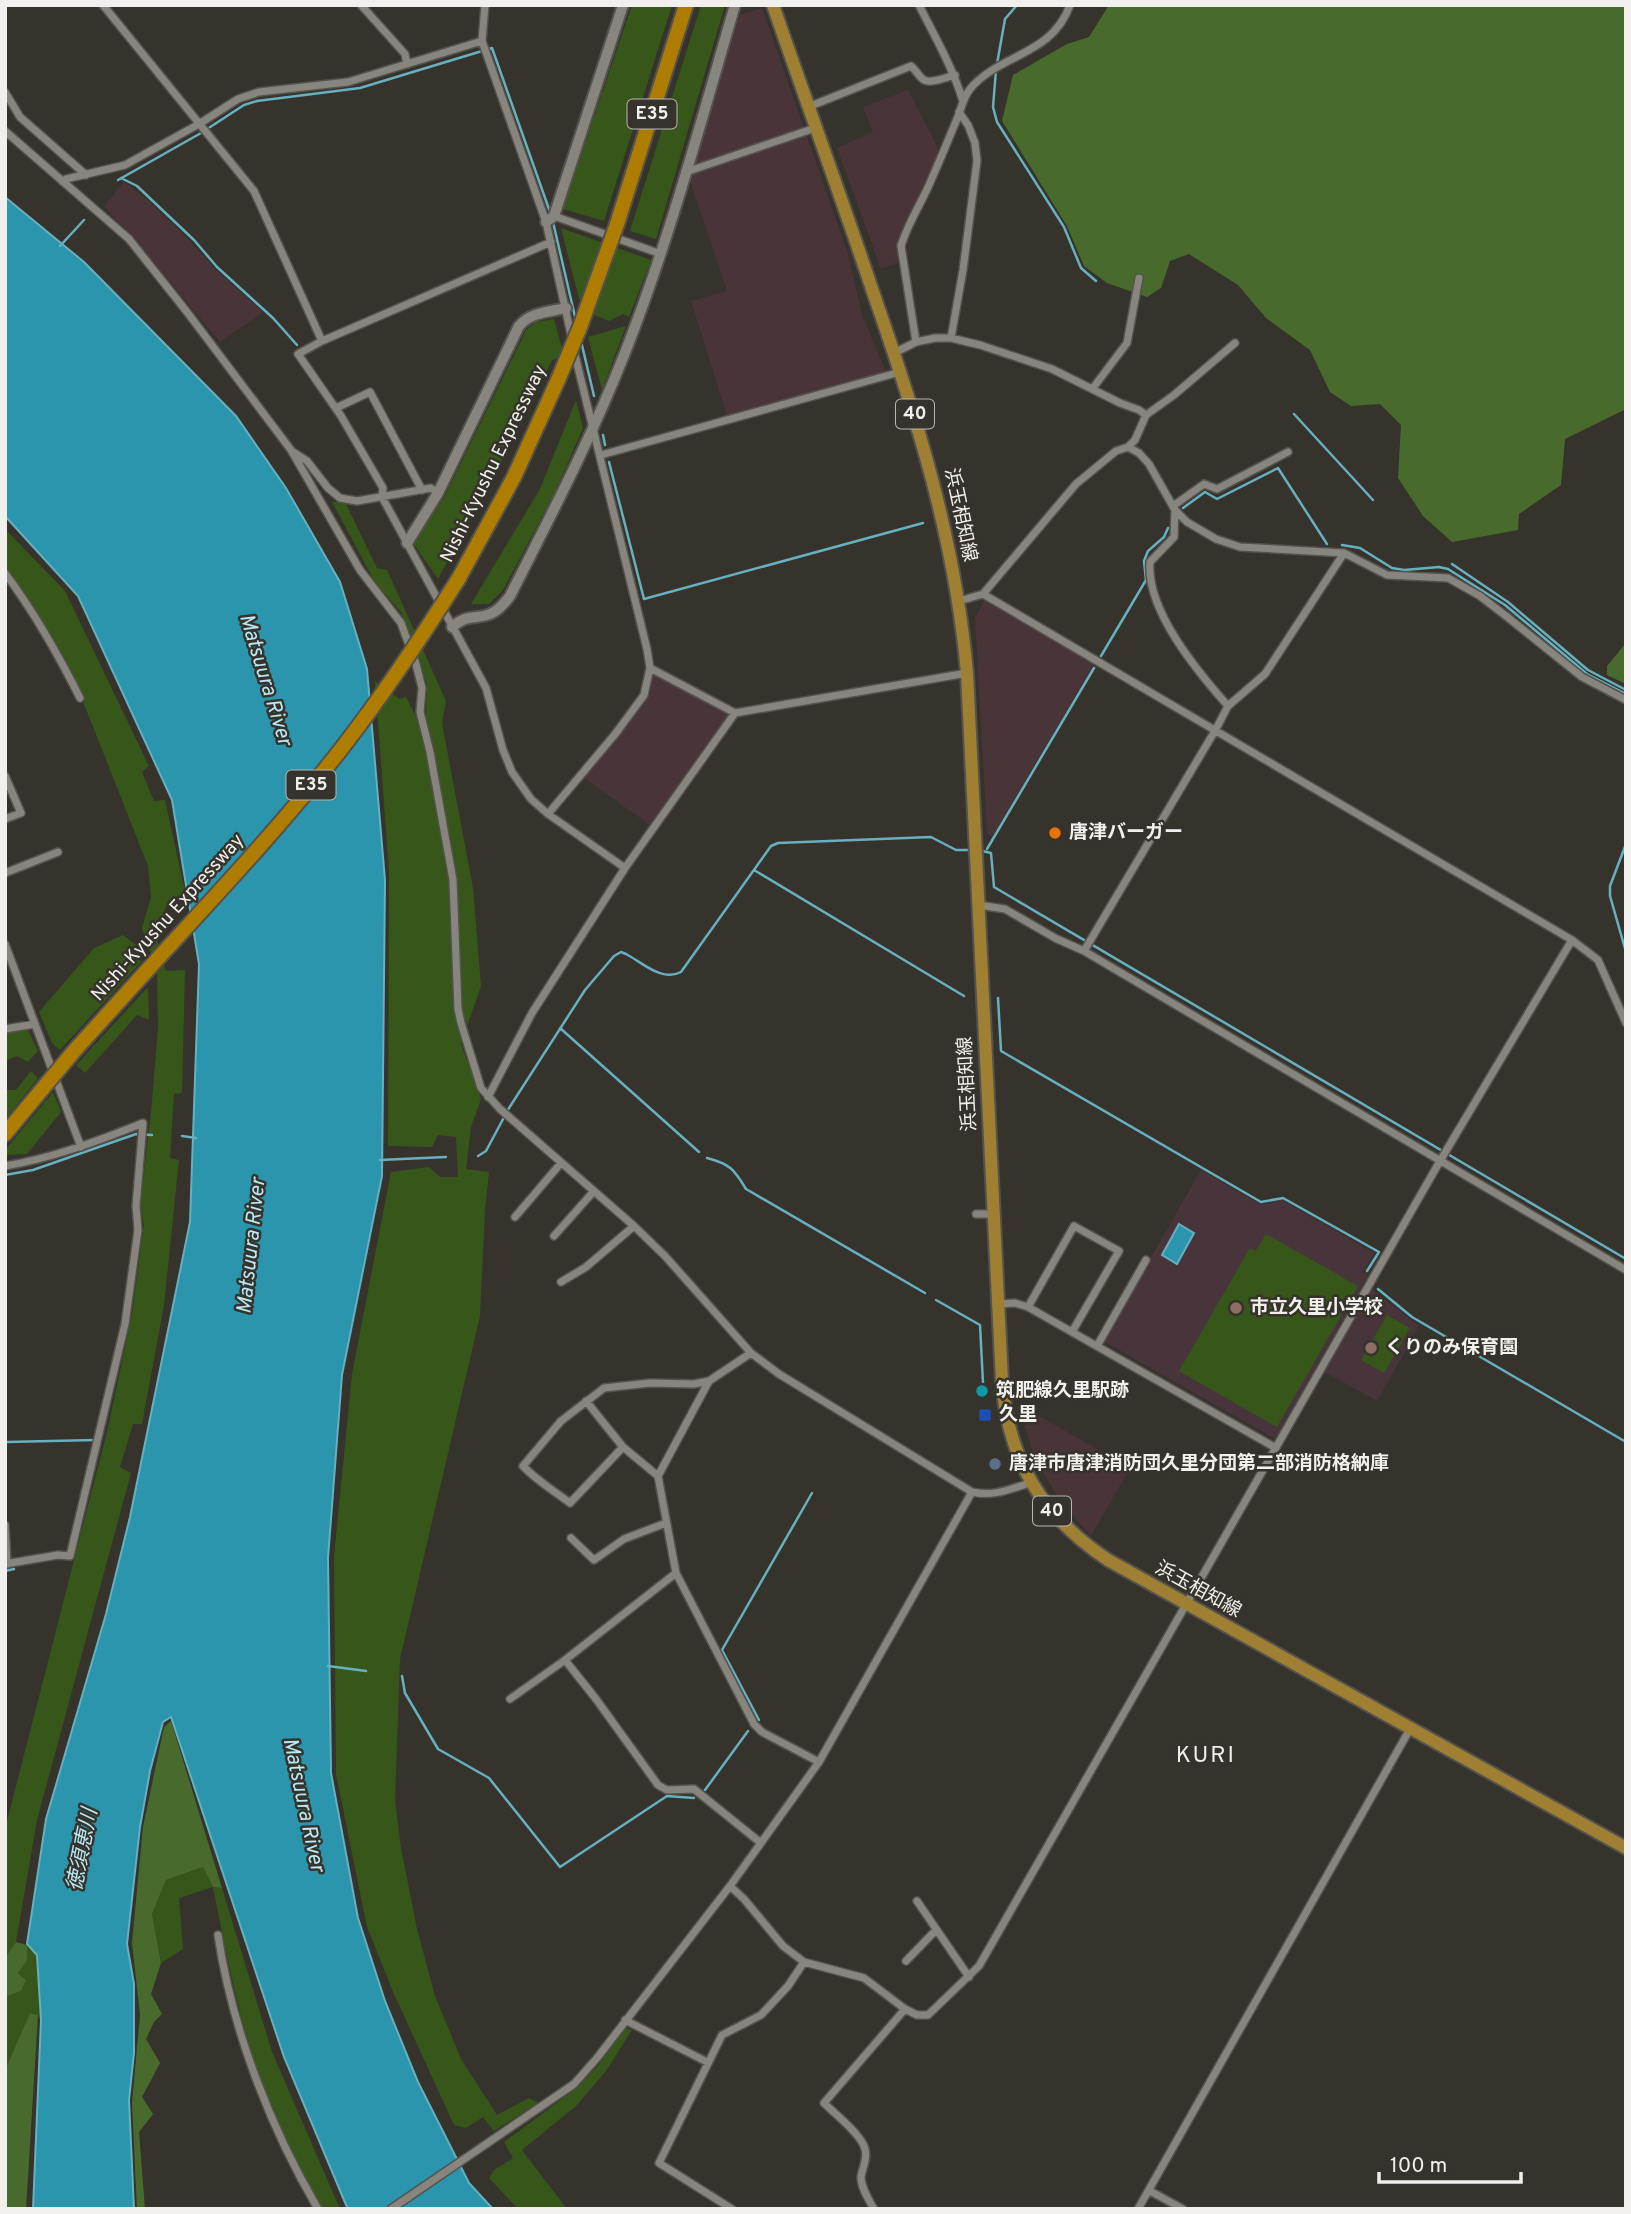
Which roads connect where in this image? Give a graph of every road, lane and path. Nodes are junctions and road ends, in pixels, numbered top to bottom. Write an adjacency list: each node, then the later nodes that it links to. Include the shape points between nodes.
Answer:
1 (103, 5): 17 (street)
2 (361, 5): 11 (street, via 405,54)
3 (485, 5): 10 (street)
4 (624, 5): 23 (street)
5 (687, 5): 75 (highway, Nishi-Kyushu Expressway / E35, bridge, via 584,316 514,477 459,578 344,746)
6 (735, 5): 20 (street)
7 (773, 5): 15 (main road, 浜玉相知線 / 40)
8 (919, 5): 12 (street)
9 (1070, 5): 14 (street, via 1058,30 978,81)
10 (482, 42): 11 (street); 23 (street)
11 (407, 64): 17 (street, via 348,82 258,92)
12 (955, 75): 14 (street); 15 (street, via 928,82 911,66)
13 (5, 92): 21 (street, via 20,117)
14 (963, 101): 16 (street)
15 (808, 107): 18 (main road, 浜玉相知線 / 40)
16 (959, 113): 28 (street, via 968,125 978,161); 30 (street, via 901,246)
17 (199, 124): 21 (street, via 125,165); 29 (street, via 261,203)
18 (815, 128): 20 (street); 32 (main road, 浜玉相知線 / 40)
19 (5, 131): 22 (street)
20 (686, 172): 25 (street)
21 (86, 175): 22 (street)
22 (62, 182): 39 (street, via 129,239)
23 (550, 219): 24 (street); 25 (street)
24 (551, 242): 27 (street); 29 (street)
25 (661, 254): 37 (street)
26 (1139, 278): 34 (street, via 1127,344)
27 (566, 308): 37 (street); 43 (street, via 534,315 520,326)
28 (951, 338): 30 (street); 34 (street, via 1052,369)
29 (322, 341): 35 (street, via 299,354)
30 (916, 342): 32 (street)
31 (1235, 343): 36 (street)
32 (894, 353): 33 (main road, 浜玉相知線 / 40)
33 (901, 372): 41 (street); 50 (main road, 浜玉相知線 / 40, via 932,472)
34 (1093, 388): 36 (street)
35 (336, 408): 42 (street, via 370,392); 44 (street, via 383,488)
36 (1146, 415): 38 (street)
37 (593, 429): 41 (street); 51 (street, via 510,596 488,615 466,617)
38 (1128, 447): 45 (street, via 1149,464); 49 (street, via 1116,451 1076,484)
39 (291, 450): 44 (street, via 340,498); 74 (street, via 360,570 401,624 416,664 422,688 420,712 453,880 458,1010 481,1088)
40 (1288, 452): 45 (street, via 1217,489 1204,484)
41 (601, 455): 52 (street)
42 (422, 490): 43 (street, via 431,488); 44 (street)
43 (438, 493): 46 (street)
44 (382, 497): 46 (street)
45 (1174, 508): 47 (street, via 1216,539 1240,547); 56 (street, via 1174,537 1150,562 1157,607)
46 (407, 542): 51 (street)
47 (1344, 553): 55 (street, via 1387,575 1437,576 1462,585 1582,677); 56 (street, via 1265,674)
48 (5, 573): 54 (street)
49 (983, 594): 50 (street); 58 (street)
50 (959, 601): 53 (main road, 浜玉相知線 / 40)
51 (452, 626): 60 (street, via 486,688 512,772)
52 (650, 668): 57 (street); 60 (street, via 643,695)
53 (967, 673): 57 (street); 65 (main road, 浜玉相知線 / 40)
54 (80, 698)
55 (1626, 700)
56 (1228, 705): 58 (street)
57 (734, 713): 63 (street)
58 (1216, 729): 66 (street); 68 (street)
59 (5, 776): 61 (street, via 21,813)
60 (548, 814): 63 (street)
61 (5, 819)
62 (58, 852): 64 (street)
63 (625, 868): 74 (street, via 532,1013)
64 (5, 873)
65 (978, 905): 68 (street, via 1005,909); 82 (main road, 浜玉相知線 / 40)
66 (1572, 940): 71 (street, via 1598,960); 77 (street)
67 (5, 944): 69 (street)
68 (1085, 950): 77 (street)
69 (15, 971): 70 (street); 72 (street)
70 (5, 975)
71 (1626, 1023)
72 (35, 1024): 73 (street); 76 (street)
73 (5, 1029)
74 (488, 1097): 78 (street)
75 (5, 1134)
76 (81, 1147): 79 (street); 104 (street, via 143,1123 135,1206 138,1230 125,1324 70,1556)
77 (1443, 1156): 87 (street); 97 (street)
78 (561, 1163): 80 (street); 83 (street)
79 (5, 1167)
80 (594, 1191): 84 (street); 85 (street)
81 (976, 1214): 82 (street)
82 (993, 1214): 89 (main road, 浜玉相知線 / 40)
83 (515, 1217)
84 (634, 1226): 88 (street); 93 (street)
85 (554, 1236)
86 (1146, 1260): 92 (street)
87 (1626, 1270)
88 (561, 1282)
89 (999, 1304): 90 (street); 99 (main road, 浜玉相知線 / 40, via 1005,1415)
90 (1028, 1307): 91 (street); 91 (street, via 1074,1226 1119,1251)
91 (1072, 1332): 92 (street)
92 (1097, 1346): 97 (street)
93 (751, 1353): 94 (street); 100 (street)
94 (709, 1381): 95 (street, via 604,1388); 98 (street)
95 (586, 1401): 96 (street); 96 (street, via 561,1421 523,1466 538,1483 570,1503)
96 (623, 1447): 98 (street)
97 (1276, 1448): 106 (street)
98 (658, 1476): 101 (street)
99 (1030, 1483): 100 (street, via 996,1493); 106 (main road, 浜玉相知線 / 40, via 1092,1550)
100 (972, 1492): 110 (street)
101 (666, 1523): 103 (street, via 624,1539 594,1560); 105 (street)
102 (5, 1525): 104 (street)
103 (571, 1538)
104 (6, 1564)
105 (676, 1573): 107 (street); 110 (street, via 754,1724)
106 (1186, 1605): 109 (main road, 浜玉相知線 / 40); 119 (street)
107 (565, 1660): 108 (street); 111 (street, via 658,1785 667,1790 694,1789)
108 (510, 1699)
109 (1410, 1729): 112 (main road, 浜玉相知線 / 40); 123 (street)
110 (819, 1762): 111 (street)
111 (761, 1843): 113 (street)
112 (1626, 1848)
113 (730, 1886): 118 (street, via 783,1946); 121 (street)
114 (917, 1901): 115 (street)
115 (936, 1930): 117 (street); 119 (street)
116 (218, 1936): 124 (street, via 223,1968 278,2135)
117 (906, 1961)
118 (804, 1962): 120 (street, via 864,1978); 122 (street, via 761,2015 722,2035)
119 (969, 1977): 120 (street, via 928,2015)
120 (905, 2008): 127 (street, via 824,2103 865,2148 862,2186)
121 (625, 2020): 122 (street); 125 (street, via 574,2084)
122 (707, 2062): 126 (street, via 659,2163)
123 (1150, 2191): 128 (street); 129 (street)
124 (318, 2209)
125 (391, 2209)
126 (732, 2209)
127 (874, 2209)
128 (1138, 2209)
129 (1184, 2209)

